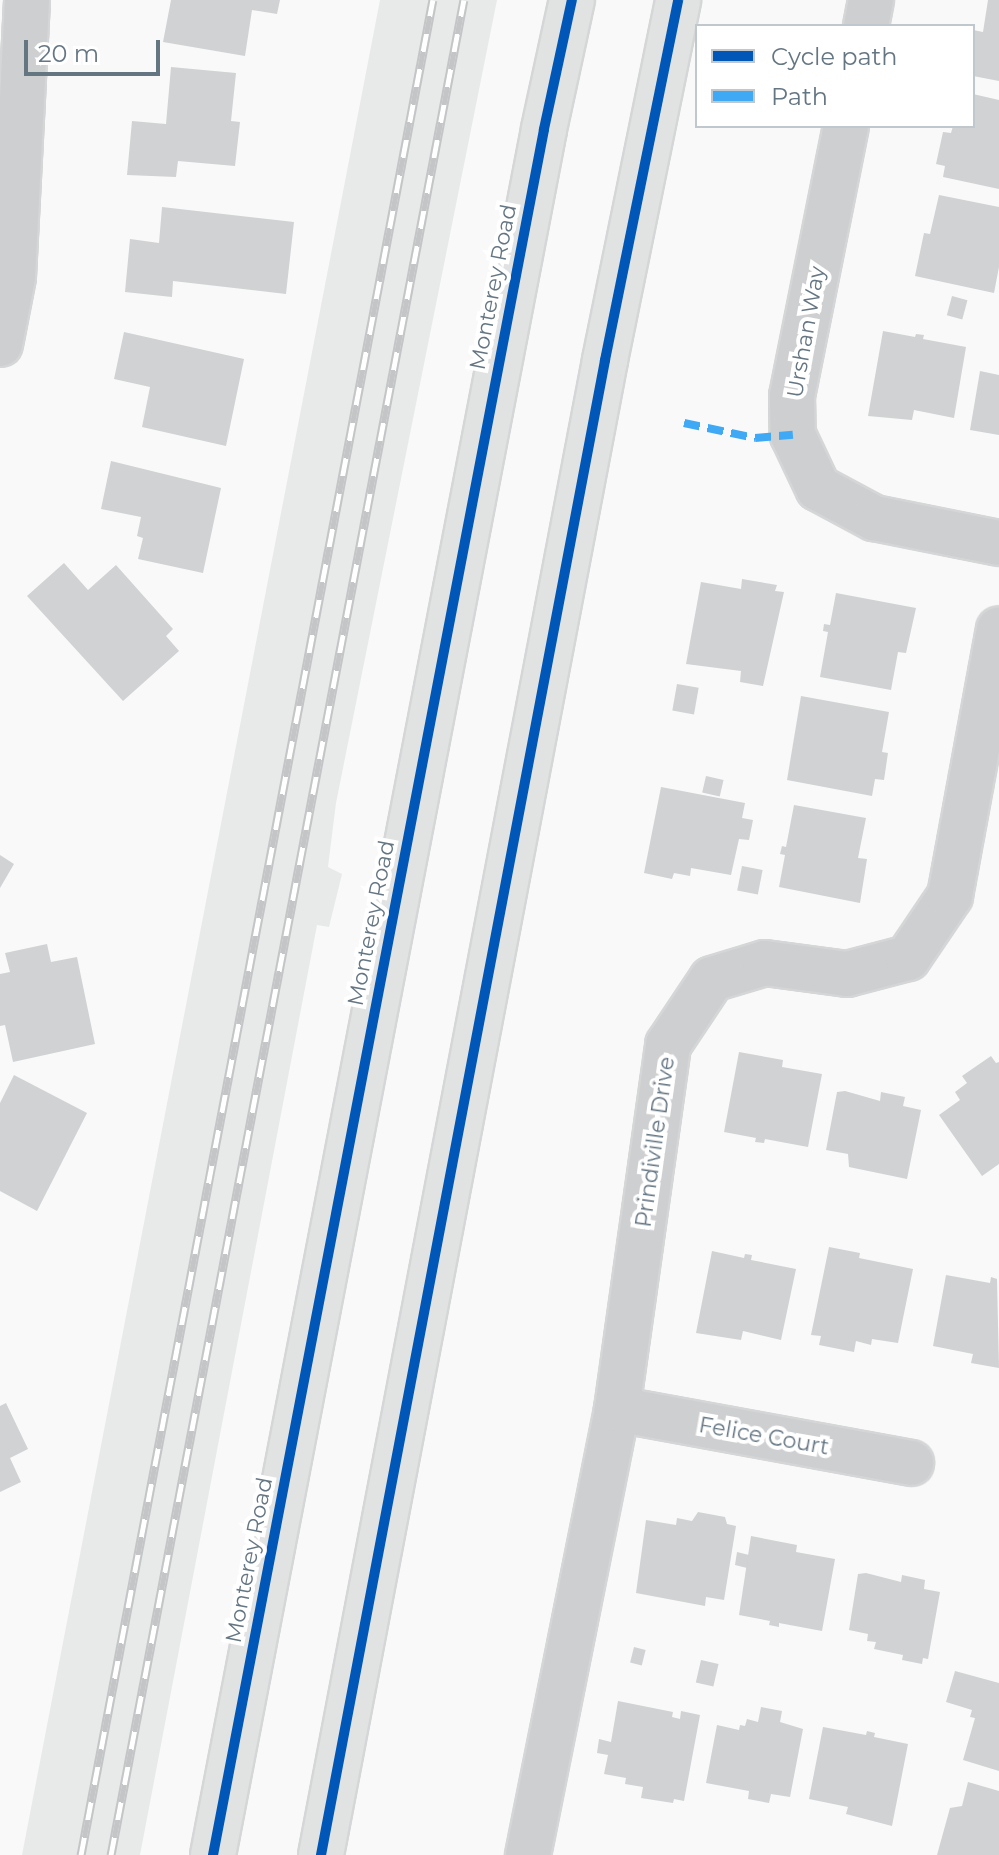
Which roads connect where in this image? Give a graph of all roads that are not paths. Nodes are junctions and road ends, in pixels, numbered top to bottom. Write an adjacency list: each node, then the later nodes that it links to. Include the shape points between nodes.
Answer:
1 (27, 0): 7 (street, via 13,277)
2 (572, 0): 12 (main road, Monterey Road)
3 (678, 0): 13 (main road)
4 (871, 0): 5 (street)
5 (866, 24)
6 (846, 128): 8 (street, Urshan Way, via 792,396 793,435 818,488 874,518)
7 (0, 344)
8 (999, 543)
9 (999, 629): 10 (street, Prindiville Drive, via 950,896 908,958 847,974 765,963 712,979 668,1045)
10 (617, 1409): 11 (street, Felice Court); 14 (street, Prindiville Drive)
11 (911, 1463)
12 (213, 1855)
13 (321, 1855)
14 (528, 1855)

